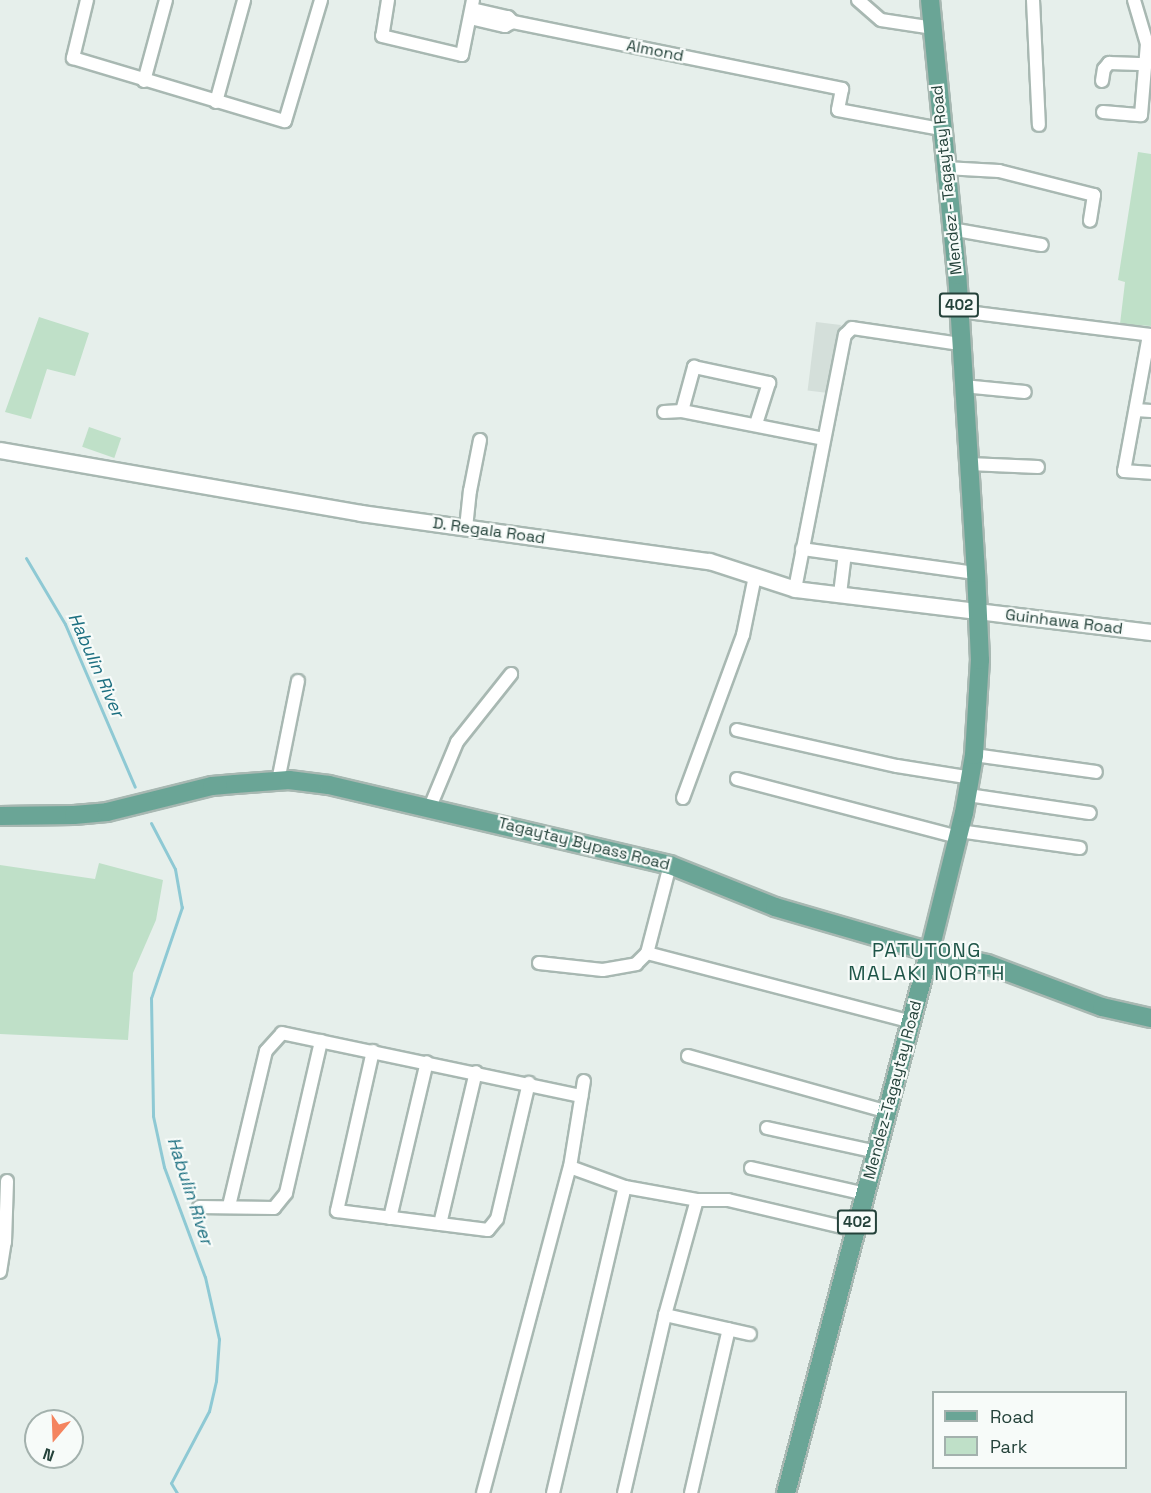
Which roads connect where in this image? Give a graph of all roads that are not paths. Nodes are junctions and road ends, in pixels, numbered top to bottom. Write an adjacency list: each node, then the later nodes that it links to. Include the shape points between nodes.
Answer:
1 (87, 0): 13 (street, via 73,58)
2 (165, 0): 13 (street)
3 (244, 0): 15 (street)
4 (321, 0): 15 (street, via 285,122)
5 (388, 0): 10 (street, via 382,36 462,55)
6 (858, 0): 11 (street, via 881,20)
7 (930, 0): 11 (main road, Mendez - Tagaytay Road / 402)
8 (1033, 0): 18 (street)
9 (1134, 0): 12 (street, via 1147,44)
10 (472, 9): 19 (street, Almond, via 508,16 513,22 842,89 838,110)
11 (933, 27): 19 (main road, Mendez - Tagaytay Road / 402)
12 (1146, 64): 14 (street, via 1109,63); 17 (street)
13 (144, 81): 15 (street)
14 (1102, 81)
15 (216, 102)
16 (1103, 112): 17 (street)
17 (1146, 116)
18 (1039, 125)
19 (941, 129): 20 (main road, Mendez - Tagaytay Road / 402)
20 (945, 168): 21 (street, via 999,171 1094,195); 22 (main road, Mendez - Tagaytay Road / 402)
21 (1090, 221)
22 (951, 229): 23 (street); 24 (main road, Mendez - Tagaytay Road / 402)
23 (1042, 244)
24 (959, 311): 25 (street); 26 (main road, Mendez - Tagaytay Road / 402)
25 (1150, 335): 29 (street)
26 (961, 344): 27 (main road, Mendez - Tagaytay Road / 402); 34 (street, via 852,328 845,335)
27 (963, 386): 28 (street); 37 (main road, Mendez - Tagaytay Road / 402)
28 (1025, 392)
29 (1136, 410): 31 (street); 39 (street, via 1125,471)
30 (682, 411): 32 (street); 33 (street); 33 (street, via 694,368 769,383)
31 (1151, 411)
32 (664, 412)
33 (756, 424): 34 (street)
34 (823, 439): 41 (street)
35 (480, 440): 40 (street)
36 (0, 450): 40 (street, D. Regala Road)
37 (969, 464): 38 (street); 43 (main road, Mendez - Tagaytay Road / 402)
38 (1038, 467)
39 (1151, 473)
40 (466, 528): 44 (street, D. Regala Road, via 709,561)
41 (802, 549): 42 (street); 45 (street)
42 (845, 556): 43 (street); 46 (street)
43 (976, 573): 47 (main road, Mendez - Tagaytay Road / 402)
44 (755, 576): 45 (street, D. Regala Road); 57 (street, via 739,646)
45 (795, 588): 46 (street, D. Regala Road)
46 (840, 594): 47 (street, D. Regala Road)
47 (978, 612): 48 (street, Guinhawa Road); 52 (main road, Mendez–Tagaytay Road / 402, via 980,660)
48 (1151, 632)
49 (512, 674): 58 (street, via 457,742)
50 (298, 681): 55 (street)
51 (737, 730): 56 (street, via 897,766)
52 (974, 755): 53 (street); 56 (main road, Mendez–Tagaytay Road / 402)
53 (1096, 772)
54 (737, 779): 61 (street)
55 (278, 781): 58 (main road, Tagaytay Bypass Road, via 329,785); 60 (main road, Tagaytay Bypass Road, via 212,786 91,814)
56 (970, 787): 59 (street); 61 (main road, Mendez–Tagaytay Road / 402)
57 (683, 798)
58 (430, 807): 63 (main road, Tagaytay Bypass Road)
59 (1090, 813)
60 (0, 816)
61 (959, 834): 62 (street); 64 (main road, Mendez–Tagaytay Road / 402)
62 (1080, 848)
63 (669, 865): 64 (main road, Tagaytay Bypass Road, via 775,907); 65 (street)
64 (930, 950): 67 (main road, Tagaytay Bypass Road, via 987,964 1102,1007); 68 (main road, Mendez–Tagaytay Road / 402)
65 (647, 953): 66 (street, via 636,964 603,970); 68 (street)
66 (539, 963)
67 (1151, 1018)
68 (911, 1022): 77 (main road, Mendez–Tagaytay Road / 402)
69 (321, 1041): 70 (street); 86 (street, via 286,1192 274,1209); 86 (street, via 282,1033 266,1051)
70 (373, 1051): 72 (street); 88 (street, via 337,1211)
71 (688, 1056): 77 (street)
72 (427, 1062): 73 (street); 88 (street)
73 (476, 1072): 75 (street); 89 (street)
74 (584, 1081): 76 (street)
75 (529, 1083): 76 (street); 89 (street, via 497,1219 488,1230)
76 (581, 1096): 80 (street)
77 (888, 1112): 79 (main road, Mendez–Tagaytay Road / 402)
78 (767, 1128): 79 (street)
79 (877, 1152): 84 (main road, Mendez–Tagaytay Road / 402)
80 (570, 1167): 83 (street); 95 (street)
81 (751, 1168): 84 (street)
82 (7, 1181): 91 (street)
83 (625, 1187): 85 (street); 96 (street)
84 (865, 1194): 90 (main road, Mendez–Tagaytay Road / 402)
85 (697, 1200): 90 (street, via 728,1200); 92 (street)
86 (229, 1206): 87 (street)
87 (199, 1207)
88 (390, 1218): 89 (street)
89 (440, 1224)
90 (855, 1230): 99 (main road, Mendez–Tagaytay Road / 402)
91 (0, 1272)
92 (666, 1315): 93 (street); 97 (street)
93 (729, 1329): 94 (street); 98 (street)
94 (750, 1334)
95 (483, 1493)
96 (553, 1493)
97 (624, 1493)
98 (691, 1493)
99 (786, 1493)

